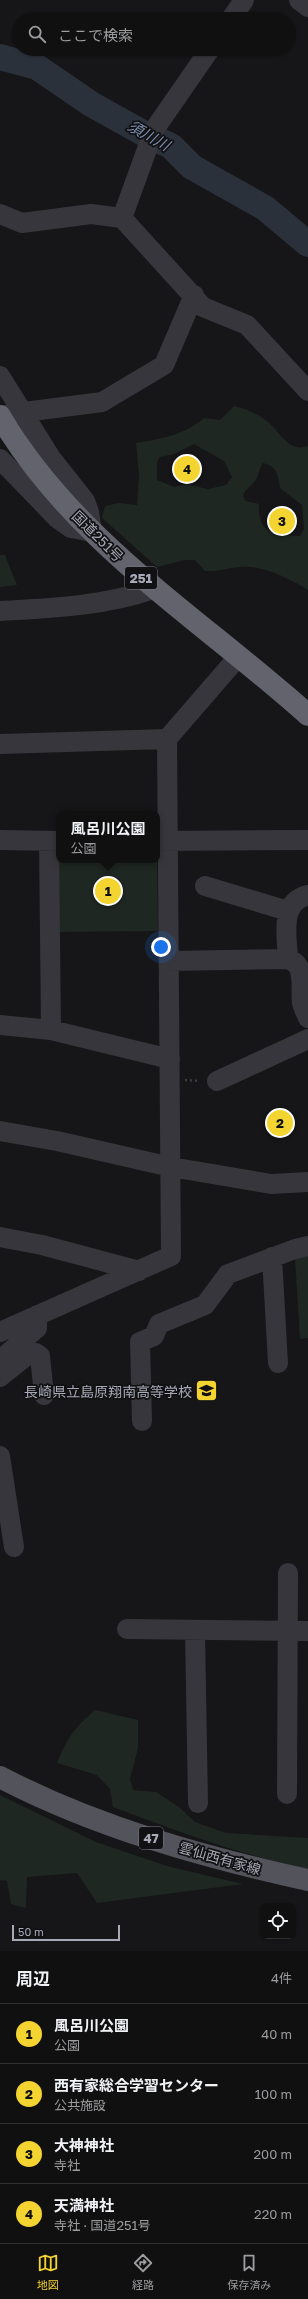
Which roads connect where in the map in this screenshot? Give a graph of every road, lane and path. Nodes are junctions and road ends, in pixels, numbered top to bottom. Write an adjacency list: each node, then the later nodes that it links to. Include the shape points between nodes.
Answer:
1 (244, 0): 4 (street)
2 (299, 0): 3 (street)
3 (308, 7)
4 (236, 12)
5 (205, 56): 7 (street, via 152,136)
6 (0, 214): 7 (street, via 22,223 91,214)
7 (122, 218): 8 (street)
8 (194, 295): 10 (street, via 204,307 247,325); 11 (street, via 164,365 102,402)
9 (0, 376): 11 (street)
10 (308, 391)
11 (8, 414): 13 (highway, 国道251号 / 251, via 32,466)
12 (0, 459): 13 (street, via 57,518 71,528)
13 (92, 532): 14 (highway, 国道251号 / 251)
14 (153, 589): 15 (street, via 128,598 41,609); 16 (highway, 国道251号 / 251)
15 (0, 611)
16 (238, 657): 17 (highway, 国道251号 / 251, via 268,679); 18 (street)
17 (308, 715)
18 (167, 739): 19 (street); 23 (street)
19 (0, 744)
20 (0, 840): 22 (street)
21 (308, 840): 23 (street)
22 (54, 841): 31 (street)
23 (162, 841): 28 (street)
24 (205, 886): 26 (street)
25 (308, 895): 26 (street, via 296,901)
26 (288, 911): 27 (street)
27 (288, 959): 28 (street); 29 (street, via 298,965 300,970 303,1005)
28 (169, 961): 33 (street)
29 (308, 1018)
30 (0, 1025): 31 (street)
31 (51, 1030): 33 (street)
32 (308, 1039): 35 (street)
33 (170, 1059): 34 (street)
34 (170, 1080): 35 (path); 37 (street)
35 (217, 1081)
36 (0, 1131): 37 (street)
37 (171, 1167): 38 (street, via 271,1184); 42 (street, via 171,1256)
38 (308, 1182)
39 (0, 1237): 42 (street, via 42,1245)
40 (308, 1246): 41 (street)
41 (272, 1257): 46 (street); 49 (street, via 228,1274 205,1305 158,1324 154,1336 140,1342)
42 (139, 1271): 43 (street)
43 (37, 1315): 44 (street); 45 (street, via 37,1328)
44 (0, 1332)
45 (0, 1360)
46 (278, 1363)
47 (0, 1377): 48 (street, via 30,1353 36,1353 40,1356)
48 (44, 1395)
49 (142, 1421)
50 (0, 1458): 51 (street)
51 (14, 1547)
52 (288, 1573): 55 (street)
53 (127, 1629): 54 (street)
54 (195, 1631): 55 (street); 59 (street)
55 (288, 1631): 56 (street); 58 (street)
56 (308, 1631)
57 (0, 1777): 60 (main road, 雲仙西有家線 / 47, via 78,1812 138,1834 228,1861)
58 (287, 1794)
59 (198, 1803)
60 (308, 1880)

